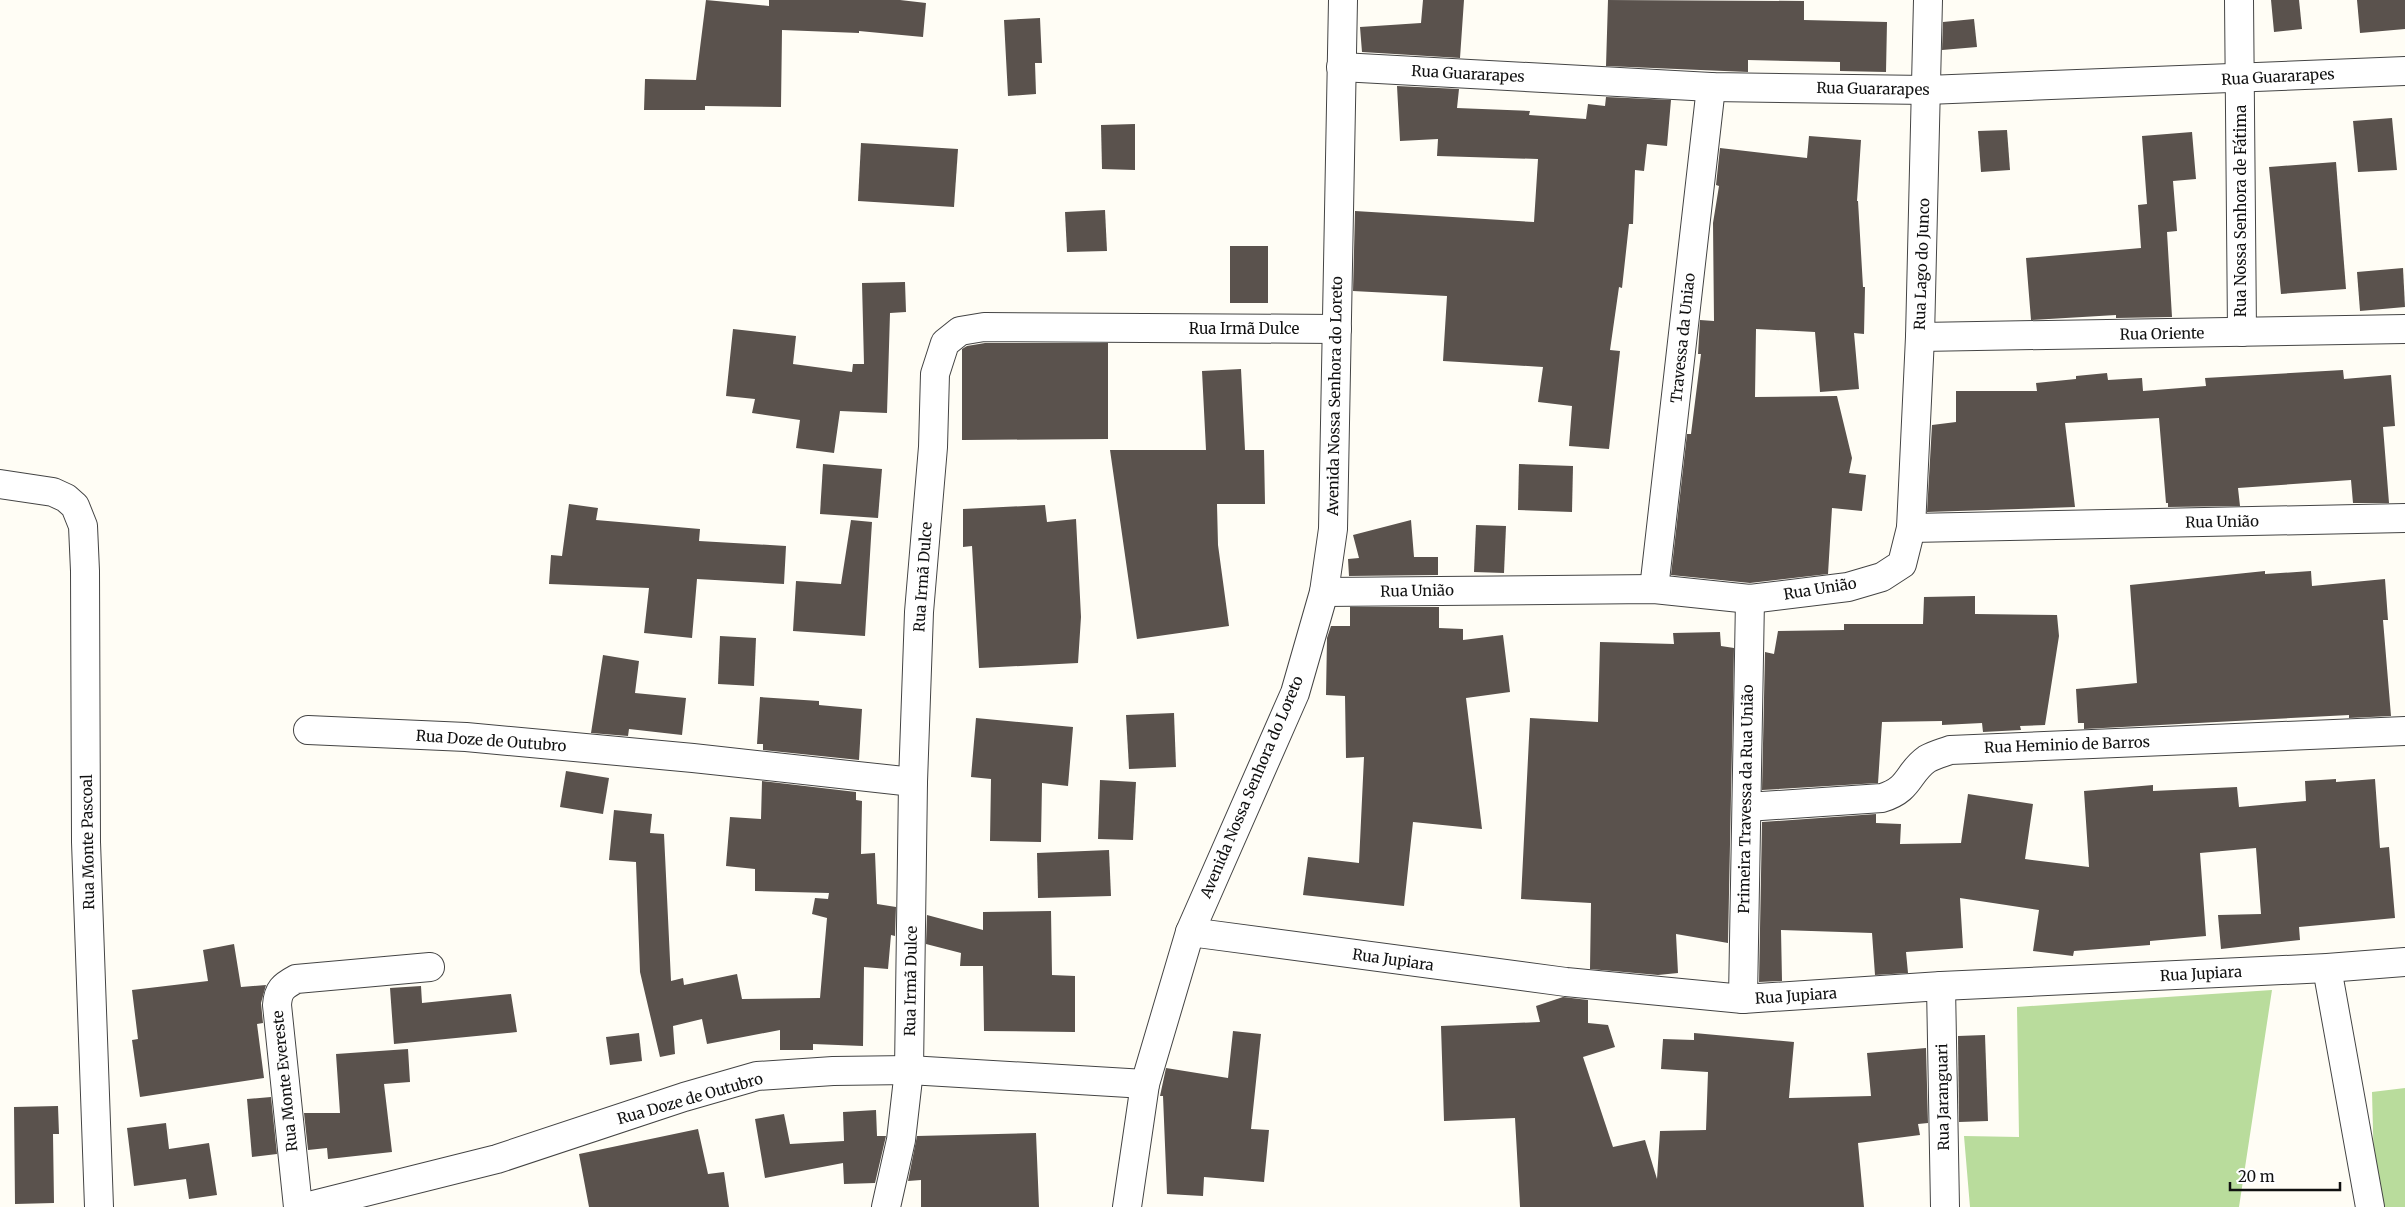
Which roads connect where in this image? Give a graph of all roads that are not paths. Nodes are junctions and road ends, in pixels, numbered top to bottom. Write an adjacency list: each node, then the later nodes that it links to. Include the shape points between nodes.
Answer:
1 (1343, 0): 4 (street, Avenida Nossa Senhora do Loreto)
2 (1928, 0): 8 (street, Rua Lago do Junco)
3 (2239, 0): 6 (street, Rua Nossa Senhora de Fátima)
4 (1341, 68): 7 (street, Rua Guararapes); 10 (street, Avenida Nossa Senhora do Loreto)
5 (2405, 71): 6 (street, Rua Guararapes)
6 (2240, 79): 8 (street, Rua Guararapes); 11 (street, Rua Nossa Senhora de Fátima)
7 (1711, 87): 8 (street, Rua Guararapes); 16 (street, Travessa da Uniao)
8 (1927, 90): 12 (street, Rua Lago do Junco)
9 (2405, 329): 11 (street, Rua Oriente)
10 (1337, 330): 17 (street, Avenida Nossa Senhora do Loreto, via 1332,529); 21 (street, Rua Irmã Dulce, via 984,326 960,331 945,343 935,374 933,447 919,612)
11 (2242, 332): 12 (street, Rua Oriente)
12 (1920, 337): 15 (street, Rua Lago do Junco)
13 (0, 484): 31 (street, Rua Monte Pascoal, via 53,492 66,498 75,506 82,526 86,842)
14 (2405, 518): 15 (street, Rua União)
15 (1911, 528): 18 (street, Rua União, via 1902,564 1882,577 1848,587)
16 (1654, 589): 17 (street, Rua União); 18 (street, Rua União)
17 (1324, 592): 23 (street, Avenida Nossa Senhora do Loreto, via 1294,693)
18 (1750, 600): 22 (street, Primeira Travessa da Rua União)
19 (308, 730): 21 (street, Rua Doze de Outubro, via 466,737)
20 (2405, 731): 22 (street, Rua Heminio de Barros, via 1950,750 1927,759 1904,787 1882,798)
21 (913, 782): 29 (street, Rua Irmã Dulce)
22 (1747, 807): 28 (street, Primeira Travessa da Rua União)
23 (1190, 932): 28 (street, Rua Jupiara, via 1566,982); 30 (street, Avenida Nossa Senhora do Loreto)
24 (2405, 962): 26 (street, Rua Jupiara)
25 (430, 967): 32 (street, Rua Monte Evereste, via 296,979 284,985 278,993)
26 (2327, 968): 27 (street, Rua Jupiara); 37 (street)
27 (1941, 986): 28 (street, Rua Jupiara); 36 (street, Rua Jaranguari)
28 (1743, 999)
29 (910, 1070): 30 (street, Rua Doze de Outubro); 33 (street, Rua Doze de Outubro, via 757,1076 498,1159); 34 (street, Rua Irmã Dulce, via 901,1140)
30 (1146, 1084): 35 (street, Avenida Nossa Senhora do Loreto)
31 (100, 1207)
32 (298, 1207)
33 (305, 1207)
34 (886, 1207)
35 (1127, 1207)
36 (1945, 1207)
37 (2370, 1207)

